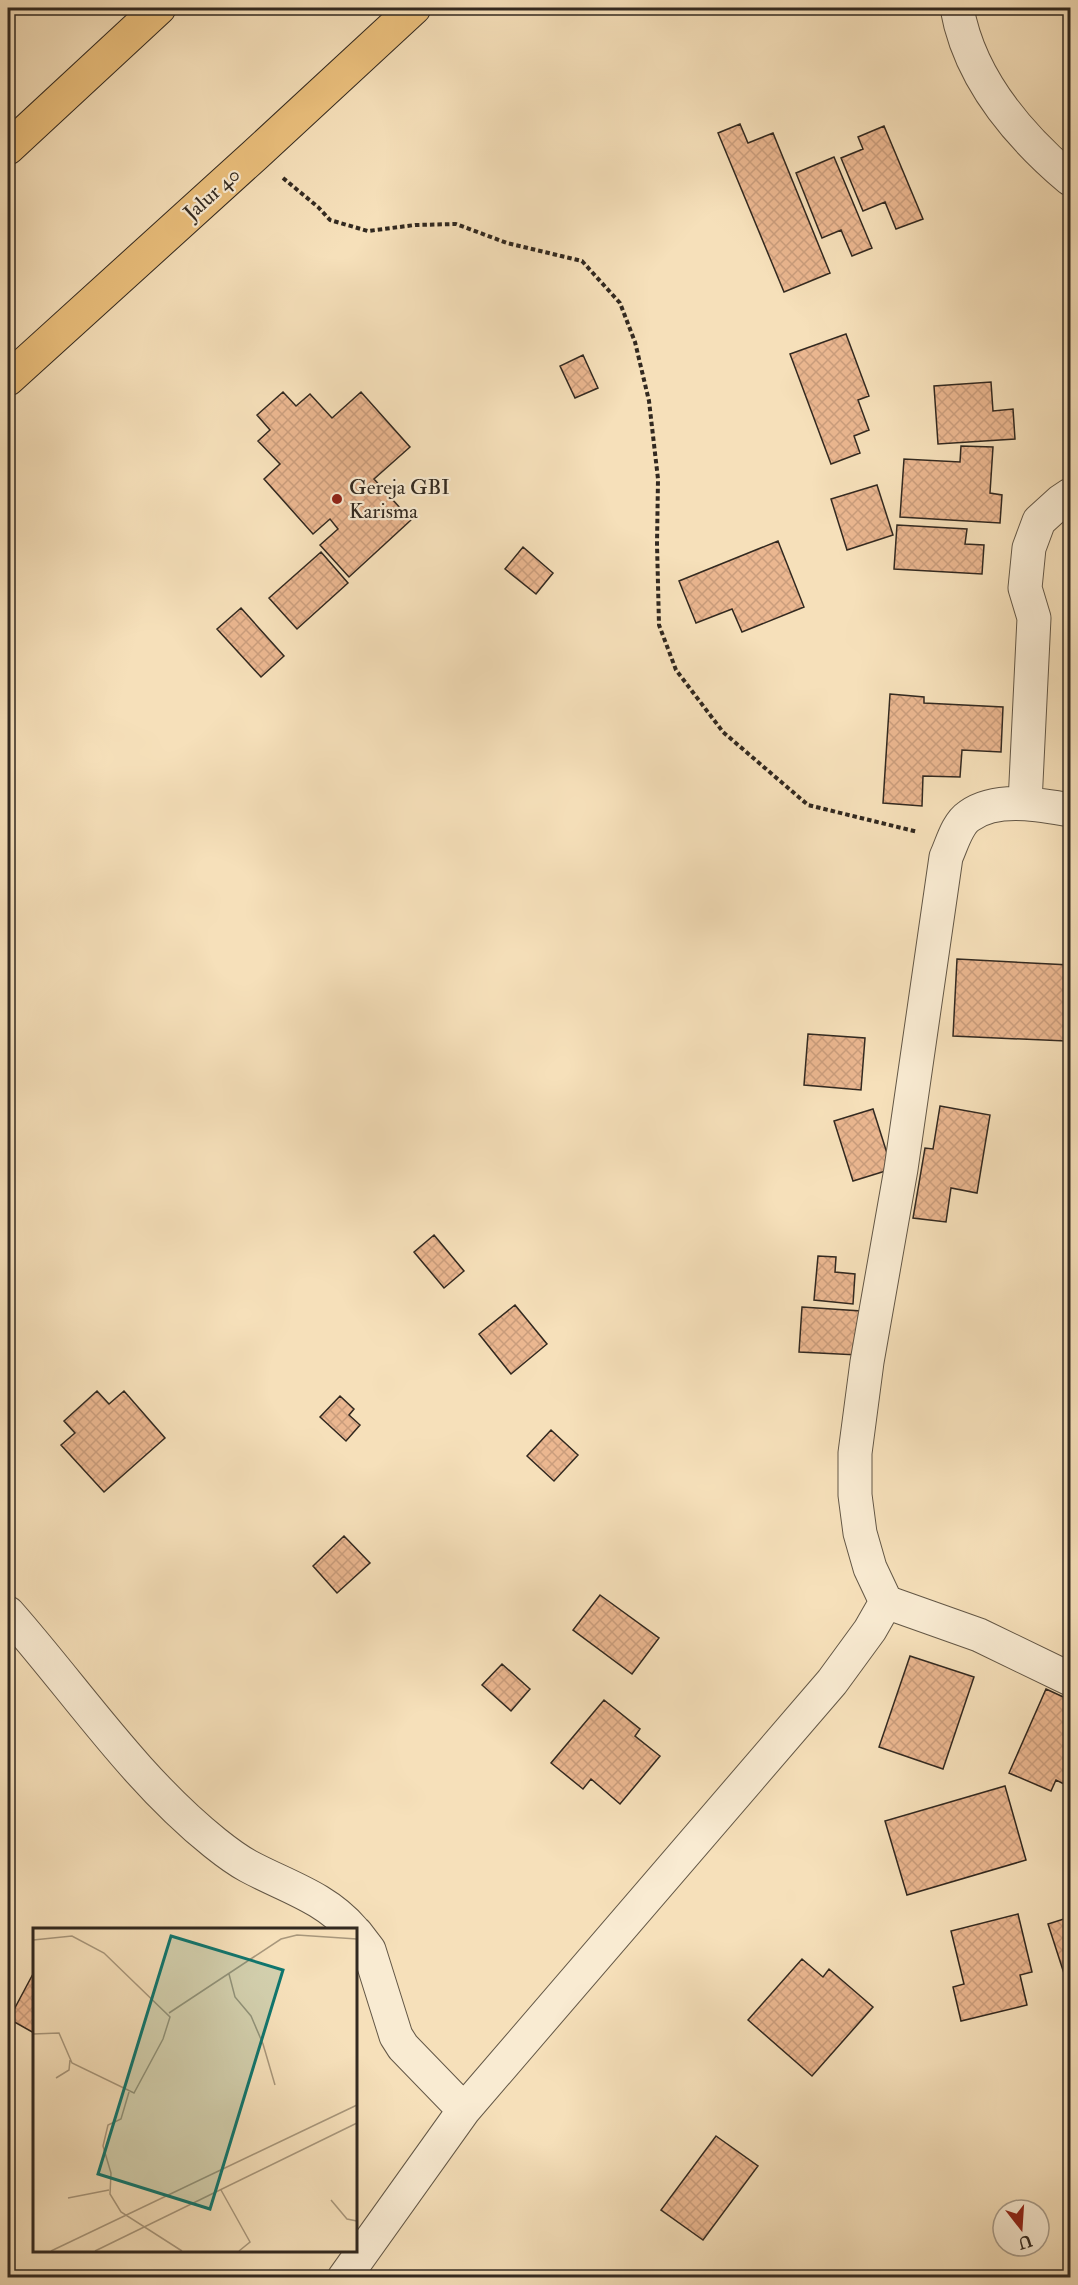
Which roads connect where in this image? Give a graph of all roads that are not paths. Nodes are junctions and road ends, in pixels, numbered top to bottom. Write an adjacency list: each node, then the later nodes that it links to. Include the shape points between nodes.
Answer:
1 (159, 8): 4 (highway)
2 (414, 8): 6 (highway, Jalur 40)
3 (957, 8): 5 (street, via 969,51 998,102 1044,157)
4 (8, 148)
5 (1071, 180)
6 (8, 379)
7 (1071, 495): 8 (street, via 1039,521 1029,548 1025,588 1034,618)
8 (1025, 803): 9 (street); 10 (street, via 968,816 946,857 855,1453 860,1533)
9 (1071, 810)
10 (886, 1602): 12 (street, via 979,1635); 15 (street, via 832,1682)
11 (8, 1613): 13 (street, via 109,1736 162,1794 214,1842 246,1866 311,1895)
12 (1071, 1679)
13 (352, 1928)
14 (357, 1934): 15 (street, via 369,1950 400,2041)
15 (464, 2110): 16 (street)
16 (344, 2277)

